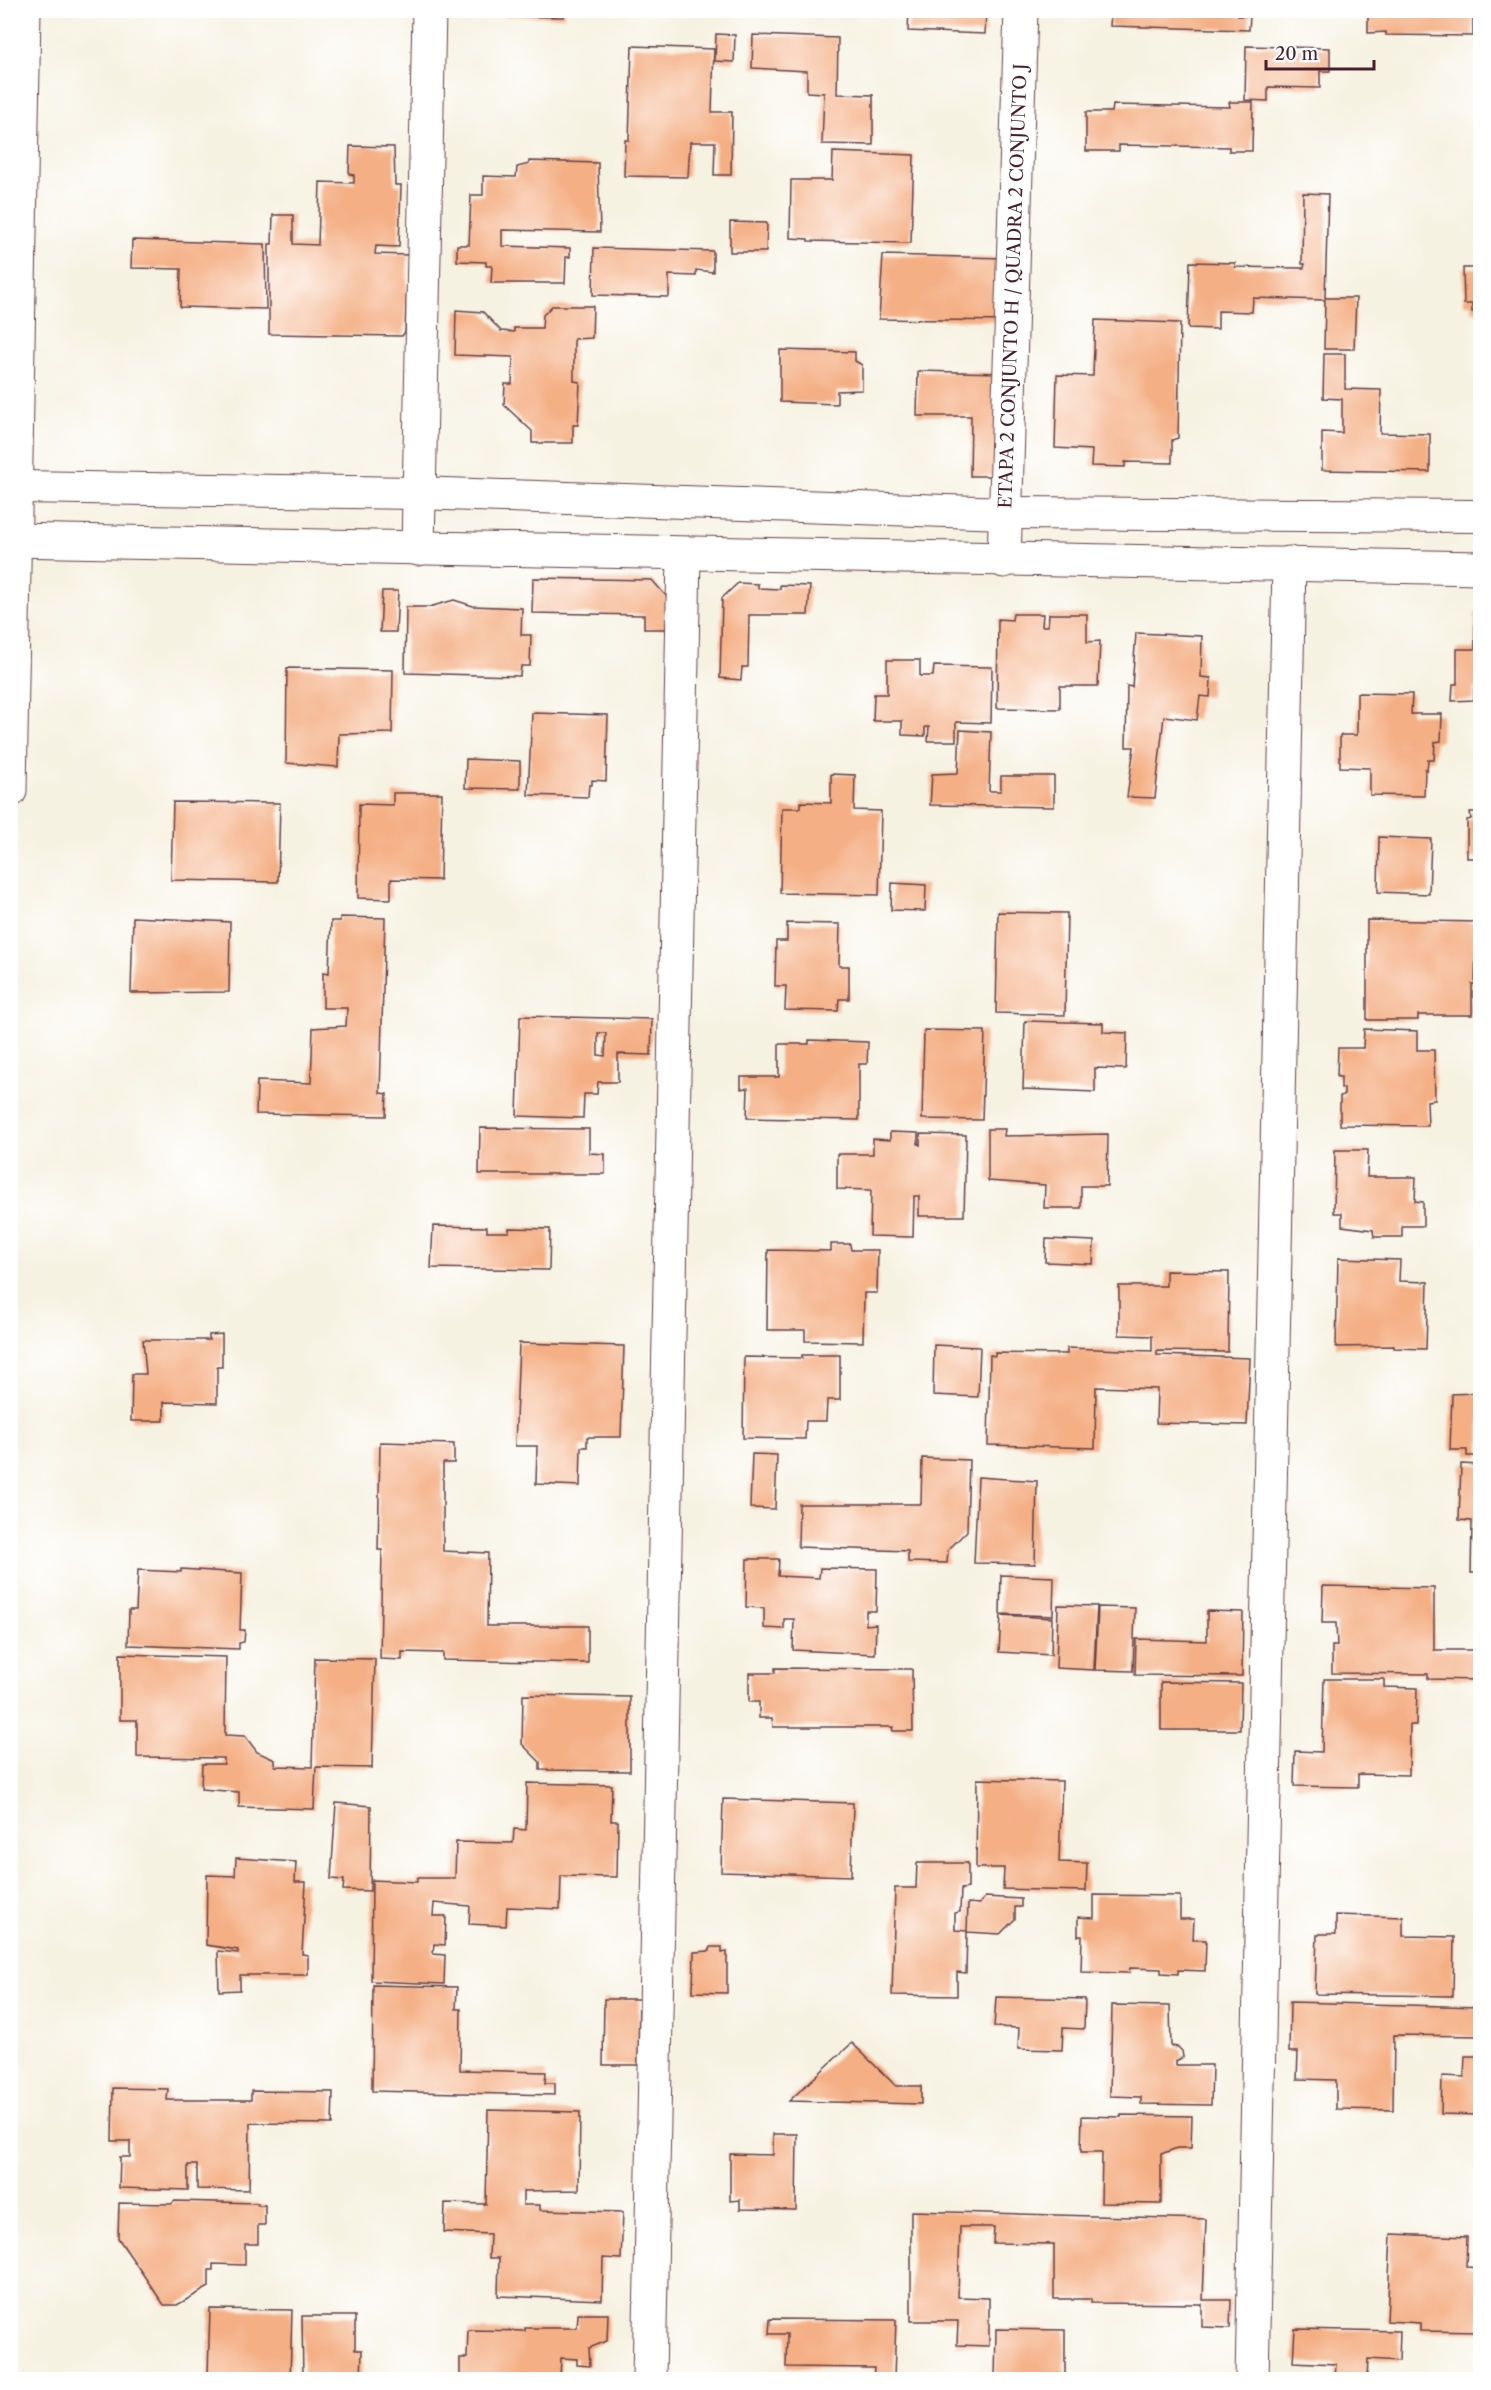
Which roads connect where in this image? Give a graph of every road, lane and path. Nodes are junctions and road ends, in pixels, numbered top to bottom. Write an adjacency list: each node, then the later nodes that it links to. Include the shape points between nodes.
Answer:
1 (24, 10): 4 (street)
2 (429, 10): 5 (street)
3 (1021, 10): 6 (street, ETAPA 2 CONJUNTO H / QUADRA 2 CONJUNTO J)
4 (14, 487): 5 (street); 8 (street)
5 (417, 493): 6 (street); 9 (street)
6 (1006, 513): 7 (street); 11 (street, ETAPA 2 CONJUNTO H / QUADRA 2 CONJUNTO J)
7 (1480, 516)
8 (14, 540): 9 (street); 14 (street)
9 (418, 549): 10 (street)
10 (684, 554): 11 (street); 15 (street)
11 (1004, 561): 12 (street)
12 (1289, 563): 13 (street); 16 (street)
13 (1480, 568)
14 (10, 791)
15 (649, 2379)
16 (1252, 2379)

